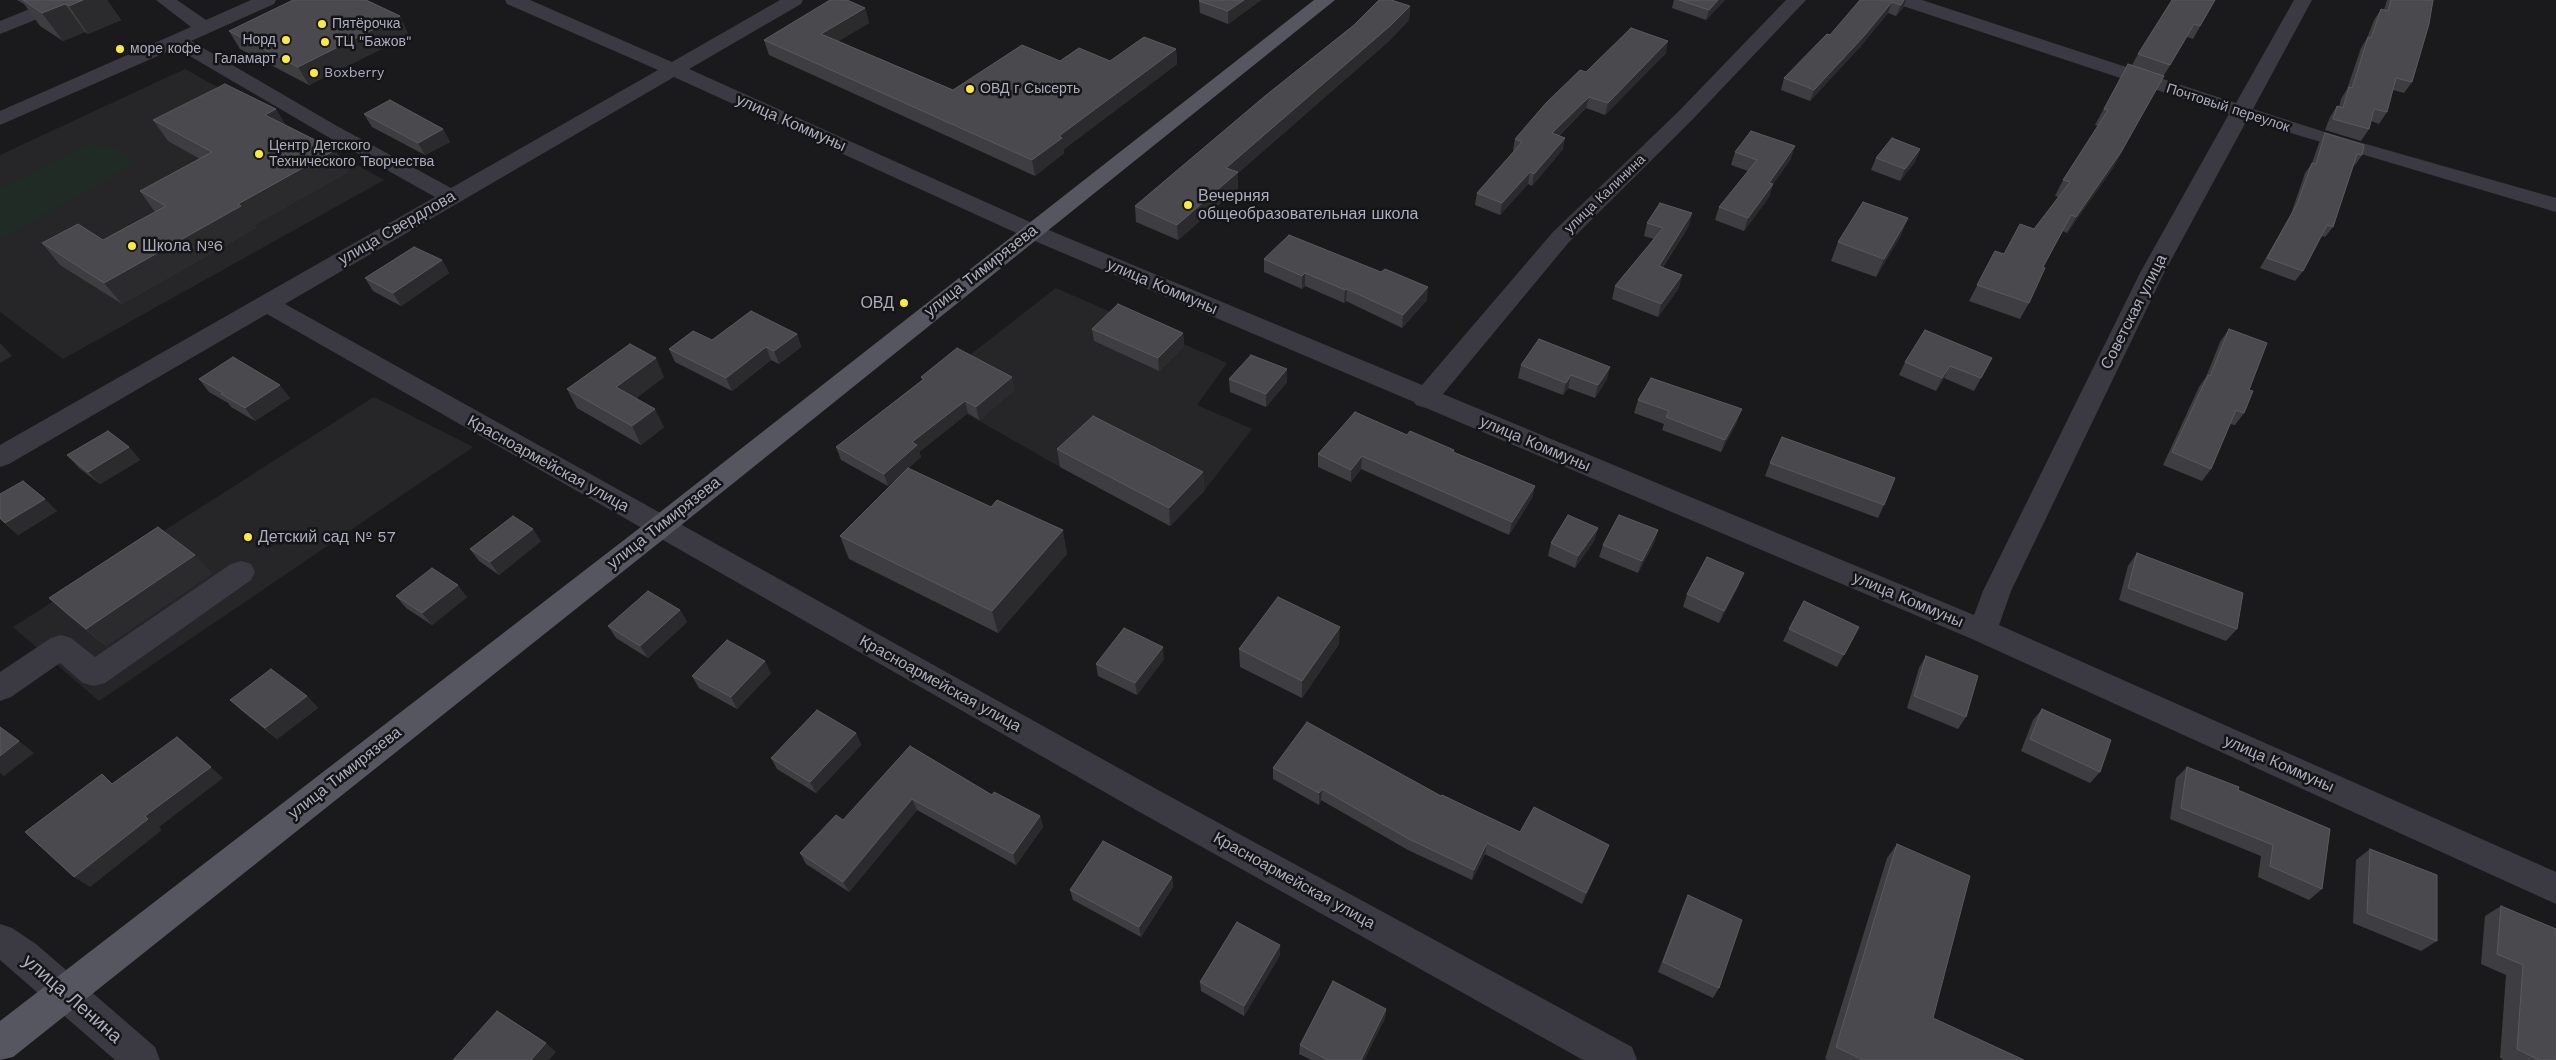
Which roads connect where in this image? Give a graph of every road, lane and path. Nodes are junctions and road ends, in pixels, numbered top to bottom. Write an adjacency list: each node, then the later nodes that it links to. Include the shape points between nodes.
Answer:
1 (68, 0): 10 (street)
2 (165, 0): 11 (street)
3 (267, 0): 11 (street)
4 (514, 0): 13 (street, улица Коммуны)
5 (794, 0): 13 (street, улица Свердлова)
6 (1326, 0): 18 (main road, улица Тимирязева)
7 (1797, 0): 20 (street, улица Калинина, via 1561,237)
8 (1904, 0): 14 (street, Почтовый переулок)
9 (2303, 0): 14 (street, Советская улица)
10 (0, 28)
11 (206, 28): 12 (street)
12 (176, 40): 15 (street); 16 (street)
13 (674, 69): 16 (street, улица Свердлова); 18 (street, улица Коммуны)
14 (2241, 112): 17 (street, Почтовый переулок, via 2327,140); 24 (street, Советская улица, via 2152,273 1997,591)
15 (0, 119)
16 (452, 197): 19 (street, улица Свердлова)
17 (2556, 205)
18 (1031, 231): 20 (street, улица Коммуны); 22 (main road, улица Тимирязева)
19 (265, 303): 21 (street, улица Свердлова); 22 (street, Красноармейская улица)
20 (1425, 398): 24 (street, улица Коммуны)
21 (0, 457)
22 (660, 527): 28 (main road, улица Тимирязева); 31 (street, Красноармейская улица)
23 (241, 572): 25 (street, via 94,674 61,647)
24 (1982, 631): 26 (street, улица Коммуны)
25 (0, 688)
26 (2556, 888)
27 (0, 940): 28 (street, улица Ленина, via 24,956)
28 (66, 994): 29 (main road, улица Тимирязева); 30 (street, улица Ленина)
29 (0, 1044)
30 (142, 1060)
31 (1619, 1060)

